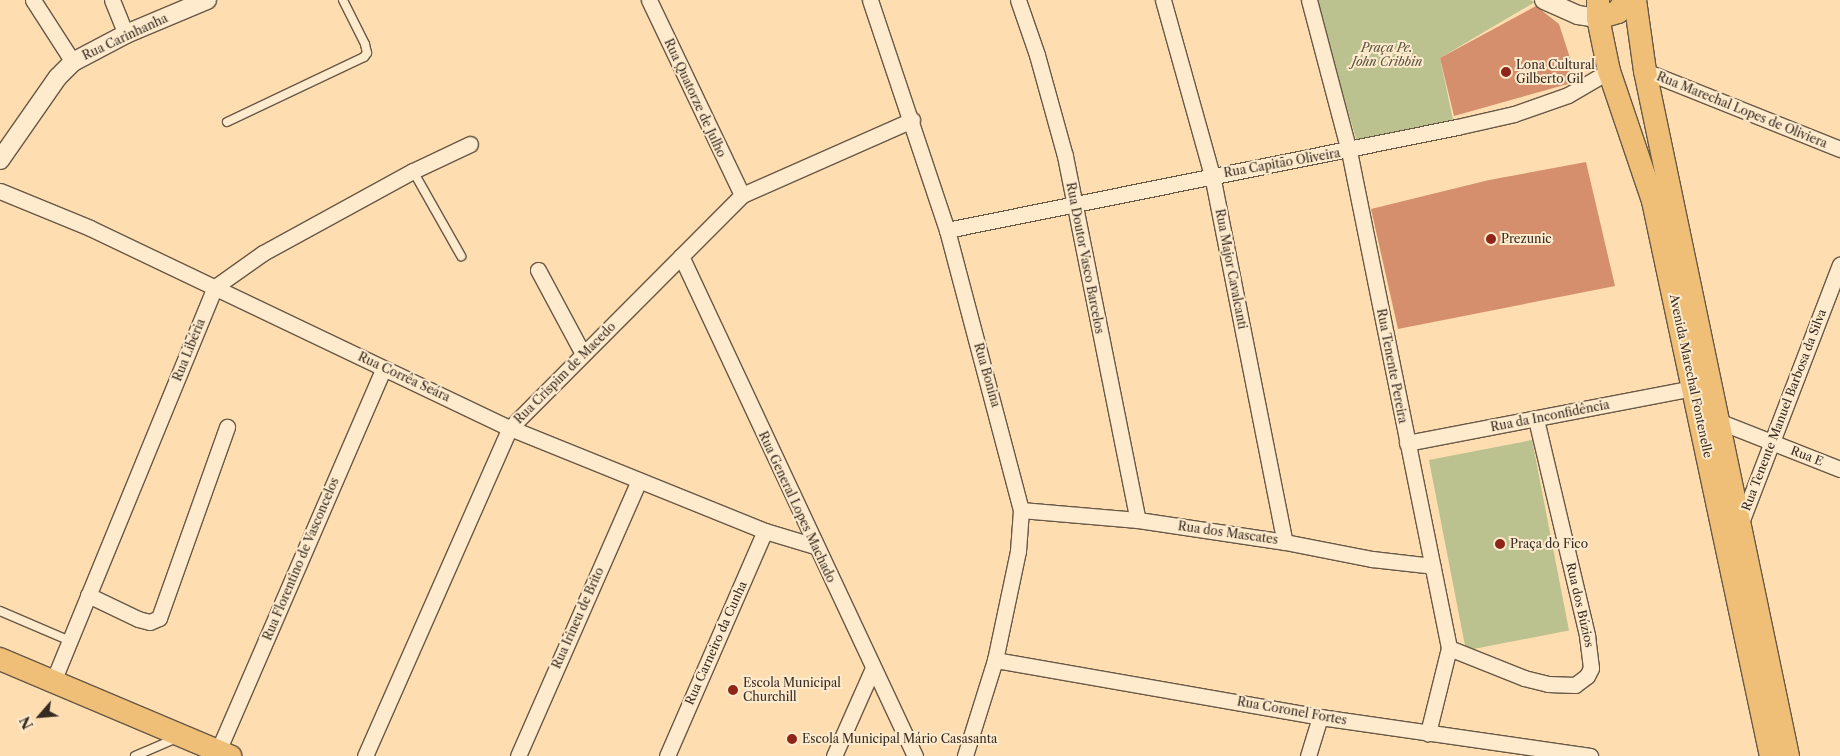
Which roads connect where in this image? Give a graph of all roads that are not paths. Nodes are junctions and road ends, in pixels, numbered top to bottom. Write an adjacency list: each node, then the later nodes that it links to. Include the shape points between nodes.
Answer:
1 (33, 0): 15 (street)
2 (112, 0): 14 (street)
3 (207, 0): 14 (street, Rua Carinhanha)
4 (343, 0): 19 (lane, via 365,44 367,53 364,57)
5 (649, 0): 27 (street, Rua Quatorze de Julho)
6 (870, 0): 18 (street, Rua Bonina)
7 (1018, 0): 28 (street, Rua Doutor Vasco Barcelos, via 1048,93)
8 (1162, 0): 25 (street, Rua Major Cavalcanti)
9 (1309, 0): 22 (street, Rua Tenente Pereira)
10 (1544, 0): 13 (street, via 1578,15)
11 (1625, 0): 13 (main road, via 1618,12)
12 (1635, 0): 17 (main road, Avenida Marechal Fontenelle)
13 (1598, 9): 16 (main road, Avenida Marechal Fontenelle)
14 (126, 34): 15 (street, Rua Carinhanha)
15 (73, 62): 23 (street, Rua Carinhanha, via 58,77)
16 (1609, 71): 22 (street, Rua Capitão Oliveira, via 1568,95 1514,114); 37 (main road, Avenida Marechal Fontenelle, via 1653,201)
17 (1645, 71): 21 (street, Rua Marechal Lopes de Oliviera); 39 (main road, Avenida Marechal Fontenelle)
18 (912, 120): 27 (street, Rua Crispim de Macedo); 29 (street, Rua Bonina)
19 (227, 122)
20 (470, 144): 24 (street)
21 (1840, 149)
22 (1349, 150): 25 (street, Rua Capitão Oliveira); 43 (street, Rua Tenente Pereira)
23 (0, 160)
24 (413, 171): 30 (lane); 34 (street, via 263,253)
25 (1212, 175): 28 (street, Rua Capitão Oliveira); 50 (street, Rua Major Cavalcanti)
26 (0, 191): 34 (street, Rua Corrêa Seára, via 90,228)
27 (742, 196): 31 (street, Rua Crispim de Macedo)
28 (1074, 202): 29 (street, Rua Capitão Oliveira); 47 (street, Rua Doutor Vasco Barcelos)
29 (947, 230): 46 (street, Rua Bonina)
30 (461, 256)
31 (681, 256): 35 (street, Rua Crispim de Macedo); 51 (street, Rua General Lopes Machado)
32 (1840, 265): 42 (street, Rua Tenente Manuel Barbosa da Silva)
33 (538, 270): 35 (street)
34 (215, 287): 36 (street, Rua Corrêa Seára); 53 (street, Rua Libéria)
35 (583, 354): 41 (street, Rua Crispim de Macedo)
36 (384, 368): 41 (street, Rua Corrêa Seára); 64 (street, Rua Florentino de Vasconcelos)
37 (1694, 388): 38 (street, Rua da Inconfidência); 74 (main road, Avenida Marechal Fontenelle)
38 (1536, 420): 43 (street, Rua da Inconfidência); 56 (street, Rua dos Búzios, via 1588,635 1591,668 1588,676 1575,684 1548,684 1524,678)
39 (1718, 421): 42 (street, Rua E); 48 (main road, Avenida Marechal Fontenelle)
40 (227, 426): 53 (street, via 159,618 150,622 138,619)
41 (510, 428): 45 (street, Rua Corrêa Seára); 66 (street, Rua Crispim de Macedo)
42 (1770, 442): 44 (street, Rua E); 48 (street, Rua Tenente Manuel Barbosa da Silva)
43 (1407, 443): 52 (street, Rua Tenente Pereira)
44 (1840, 468)
45 (639, 480): 49 (street, Rua Corrêa Seára); 67 (street, Rua Irineu de Brito)
46 (1021, 510): 47 (street, Rua dos Mascates); 58 (street, Rua Bonina, via 1018,551)
47 (1138, 520): 50 (street, Rua dos Mascates)
48 (1739, 528): 75 (main road, Avenida Marechal Fontenelle)
49 (765, 531): 51 (street, Rua Corrêa Seára); 68 (street, Rua Carneiro da Cunha)
50 (1285, 542): 52 (street, Rua dos Mascates, via 1372,560)
51 (815, 546): 59 (street, Rua General Lopes Machado)
52 (1432, 566): 56 (street, Rua Tenente Pereira)
53 (88, 596): 55 (street, Rua Libéria)
54 (0, 612): 55 (lane)
55 (70, 642): 60 (street, Rua Libéria)
56 (1449, 648): 62 (street, Rua Tenente Pereira)
57 (0, 659): 60 (main road)
58 (994, 660): 61 (street, Rua Coronel Fortes); 71 (street, Rua Bonina)
59 (873, 668): 69 (street); 70 (street, Rua General Lopes Machado)
60 (52, 684): 63 (main road)
61 (1320, 717): 62 (street, Rua Coronel Fortes); 72 (street)
62 (1428, 733): 73 (street, Rua Coronel Fortes)
63 (182, 736): 64 (main road); 65 (lane)
64 (224, 753)
65 (135, 756)
66 (365, 756)
67 (518, 756)
68 (667, 756)
69 (834, 756)
70 (915, 756)
71 (965, 756)
72 (1308, 756)
73 (1590, 756)
74 (1771, 756)
75 (1788, 756)

